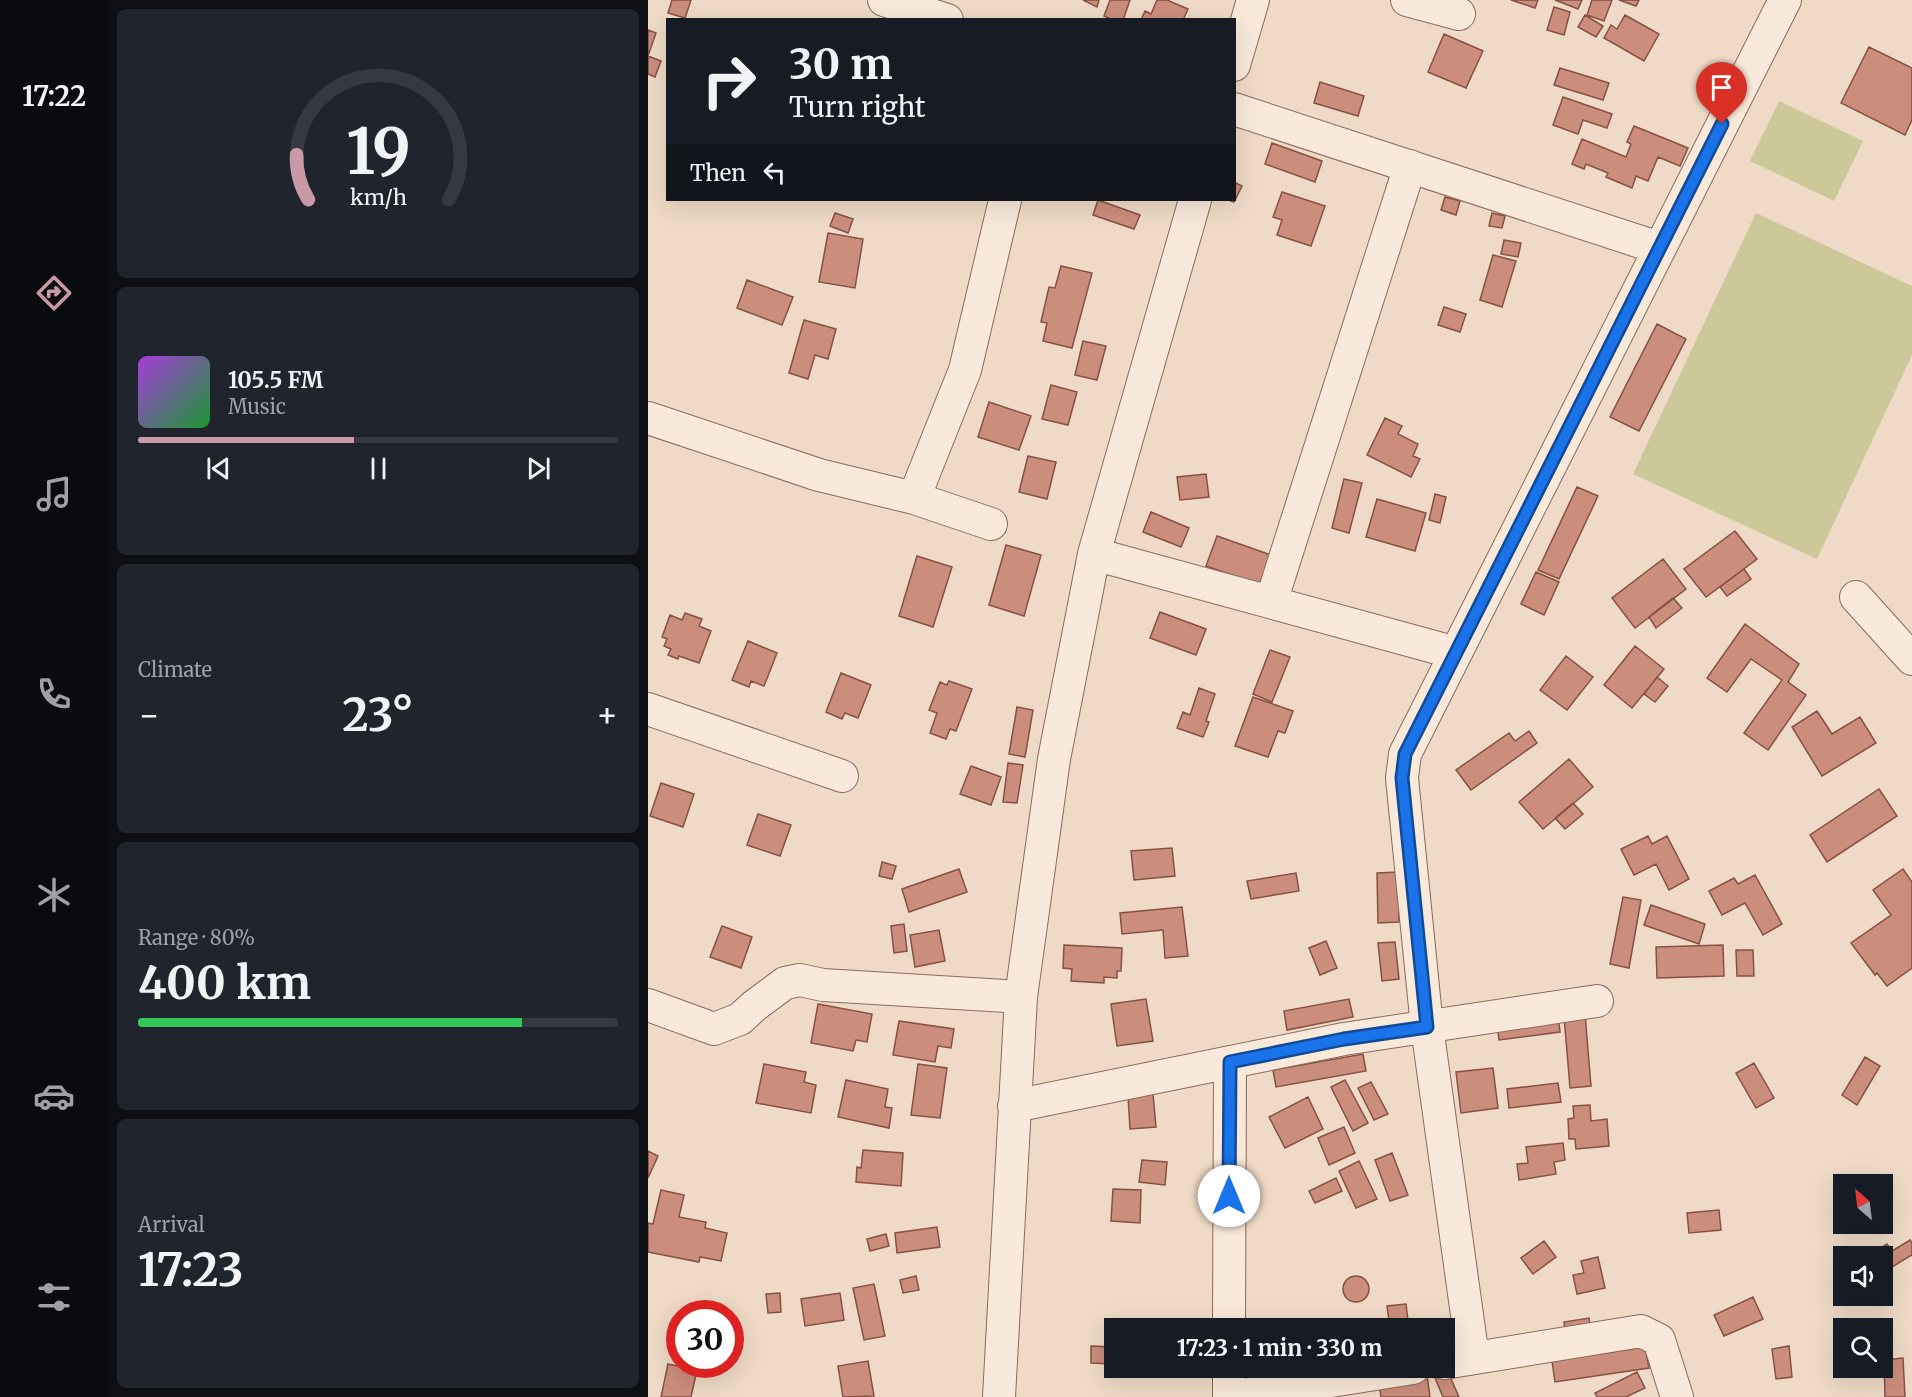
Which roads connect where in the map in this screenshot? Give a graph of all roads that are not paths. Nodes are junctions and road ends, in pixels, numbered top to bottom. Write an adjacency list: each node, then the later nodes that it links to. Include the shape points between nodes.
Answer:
1 (884, 0): 6 (street)
2 (1253, 0): 7 (street)
3 (1407, 0): 5 (street)
4 (1785, 0): 12 (street)
5 (1459, 14)
6 (941, 18)
7 (1236, 57)
8 (1236, 110): 9 (street)
9 (1410, 166): 12 (street); 18 (street)
10 (1005, 201): 14 (street, via 965,370)
11 (1196, 201): 16 (street)
12 (1659, 248): 19 (street)
13 (648, 418): 14 (street, via 819,475)
14 (914, 498): 15 (street)
15 (992, 524)
16 (1094, 554): 18 (street); 23 (street, via 1054,759)
17 (1856, 597): 20 (street)
18 (1271, 602): 19 (street)
19 (1456, 653): 26 (street, via 1405,754 1402,778)
20 (1912, 659)
21 (648, 709): 22 (street)
22 (842, 776)
23 (1021, 997): 25 (street, via 823,985 800,980 785,983 740,1019 714,1029); 28 (street)
24 (1597, 1001): 26 (street)
25 (648, 1005)
26 (1427, 1027): 27 (street); 30 (street)
27 (1230, 1062): 28 (street); 29 (street)
28 (1014, 1106): 33 (street)
29 (1229, 1318)
30 (1459, 1361): 35 (street, via 1641,1331 1659,1340)
31 (1229, 1378): 34 (street)
32 (1350, 1378): 34 (street)
33 (999, 1397)
34 (1229, 1397)
35 (1677, 1397)

